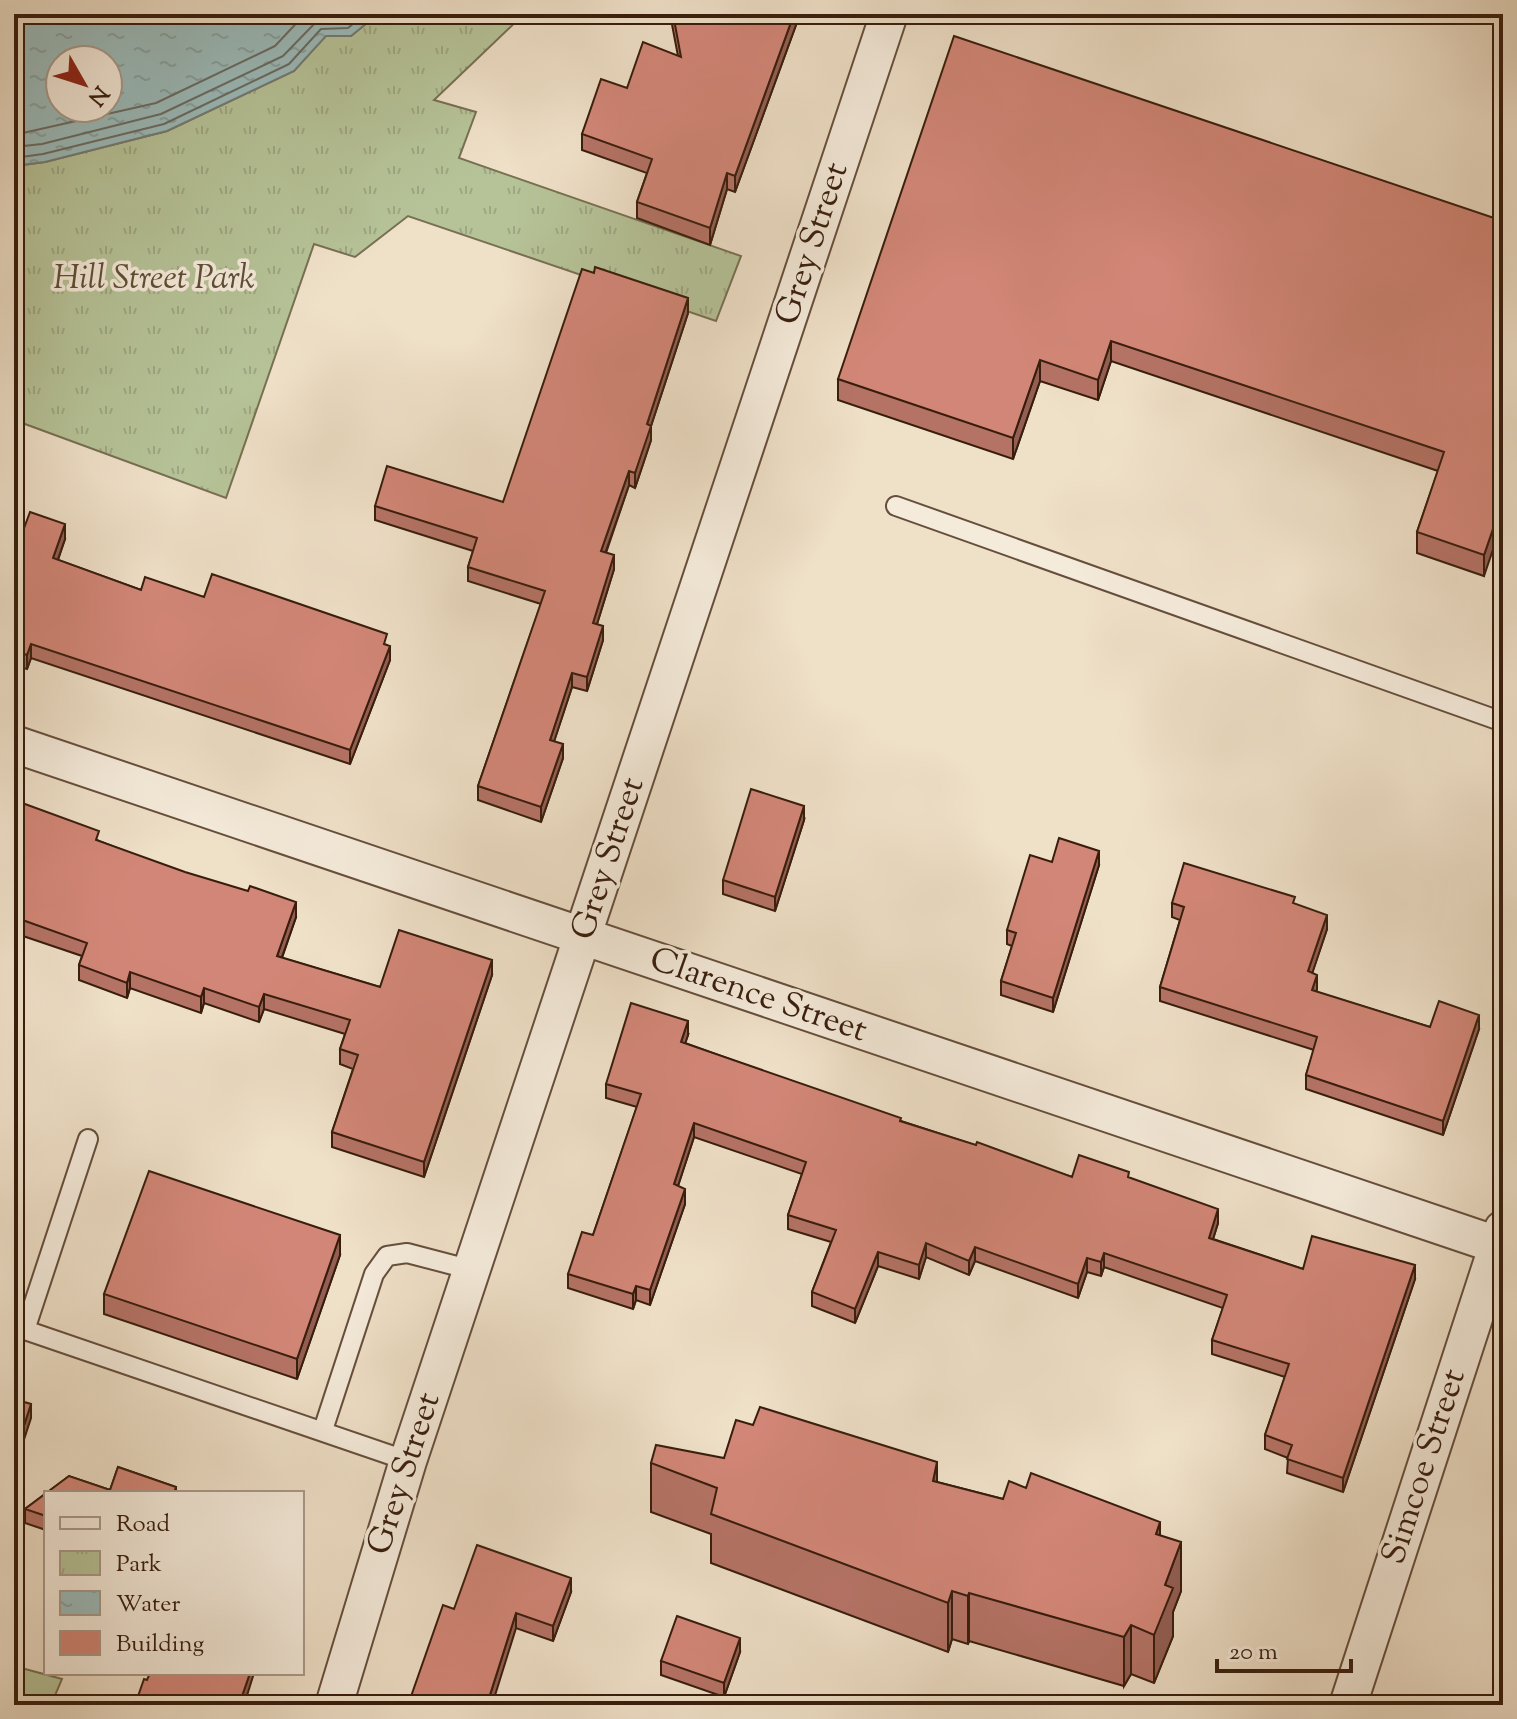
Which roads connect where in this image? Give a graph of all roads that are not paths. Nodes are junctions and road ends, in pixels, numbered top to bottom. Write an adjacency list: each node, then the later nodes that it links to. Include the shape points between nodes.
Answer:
1 (889, 14): 5 (street, Grey Street)
2 (896, 506): 3 (lane)
3 (1503, 722)
4 (14, 744): 5 (street, Clarence Street)
5 (583, 937): 7 (street, Clarence Street); 8 (street, Grey Street)
6 (88, 1139): 9 (lane, via 25,1330)
7 (1501, 1241): 12 (street, Simcoe Street)
8 (472, 1270): 9 (lane, via 407,1253 387,1256 374,1274); 10 (street, Grey Street)
9 (323, 1430): 10 (lane)
10 (408, 1461): 11 (street, Grey Street)
11 (334, 1705)
12 (1348, 1705)

